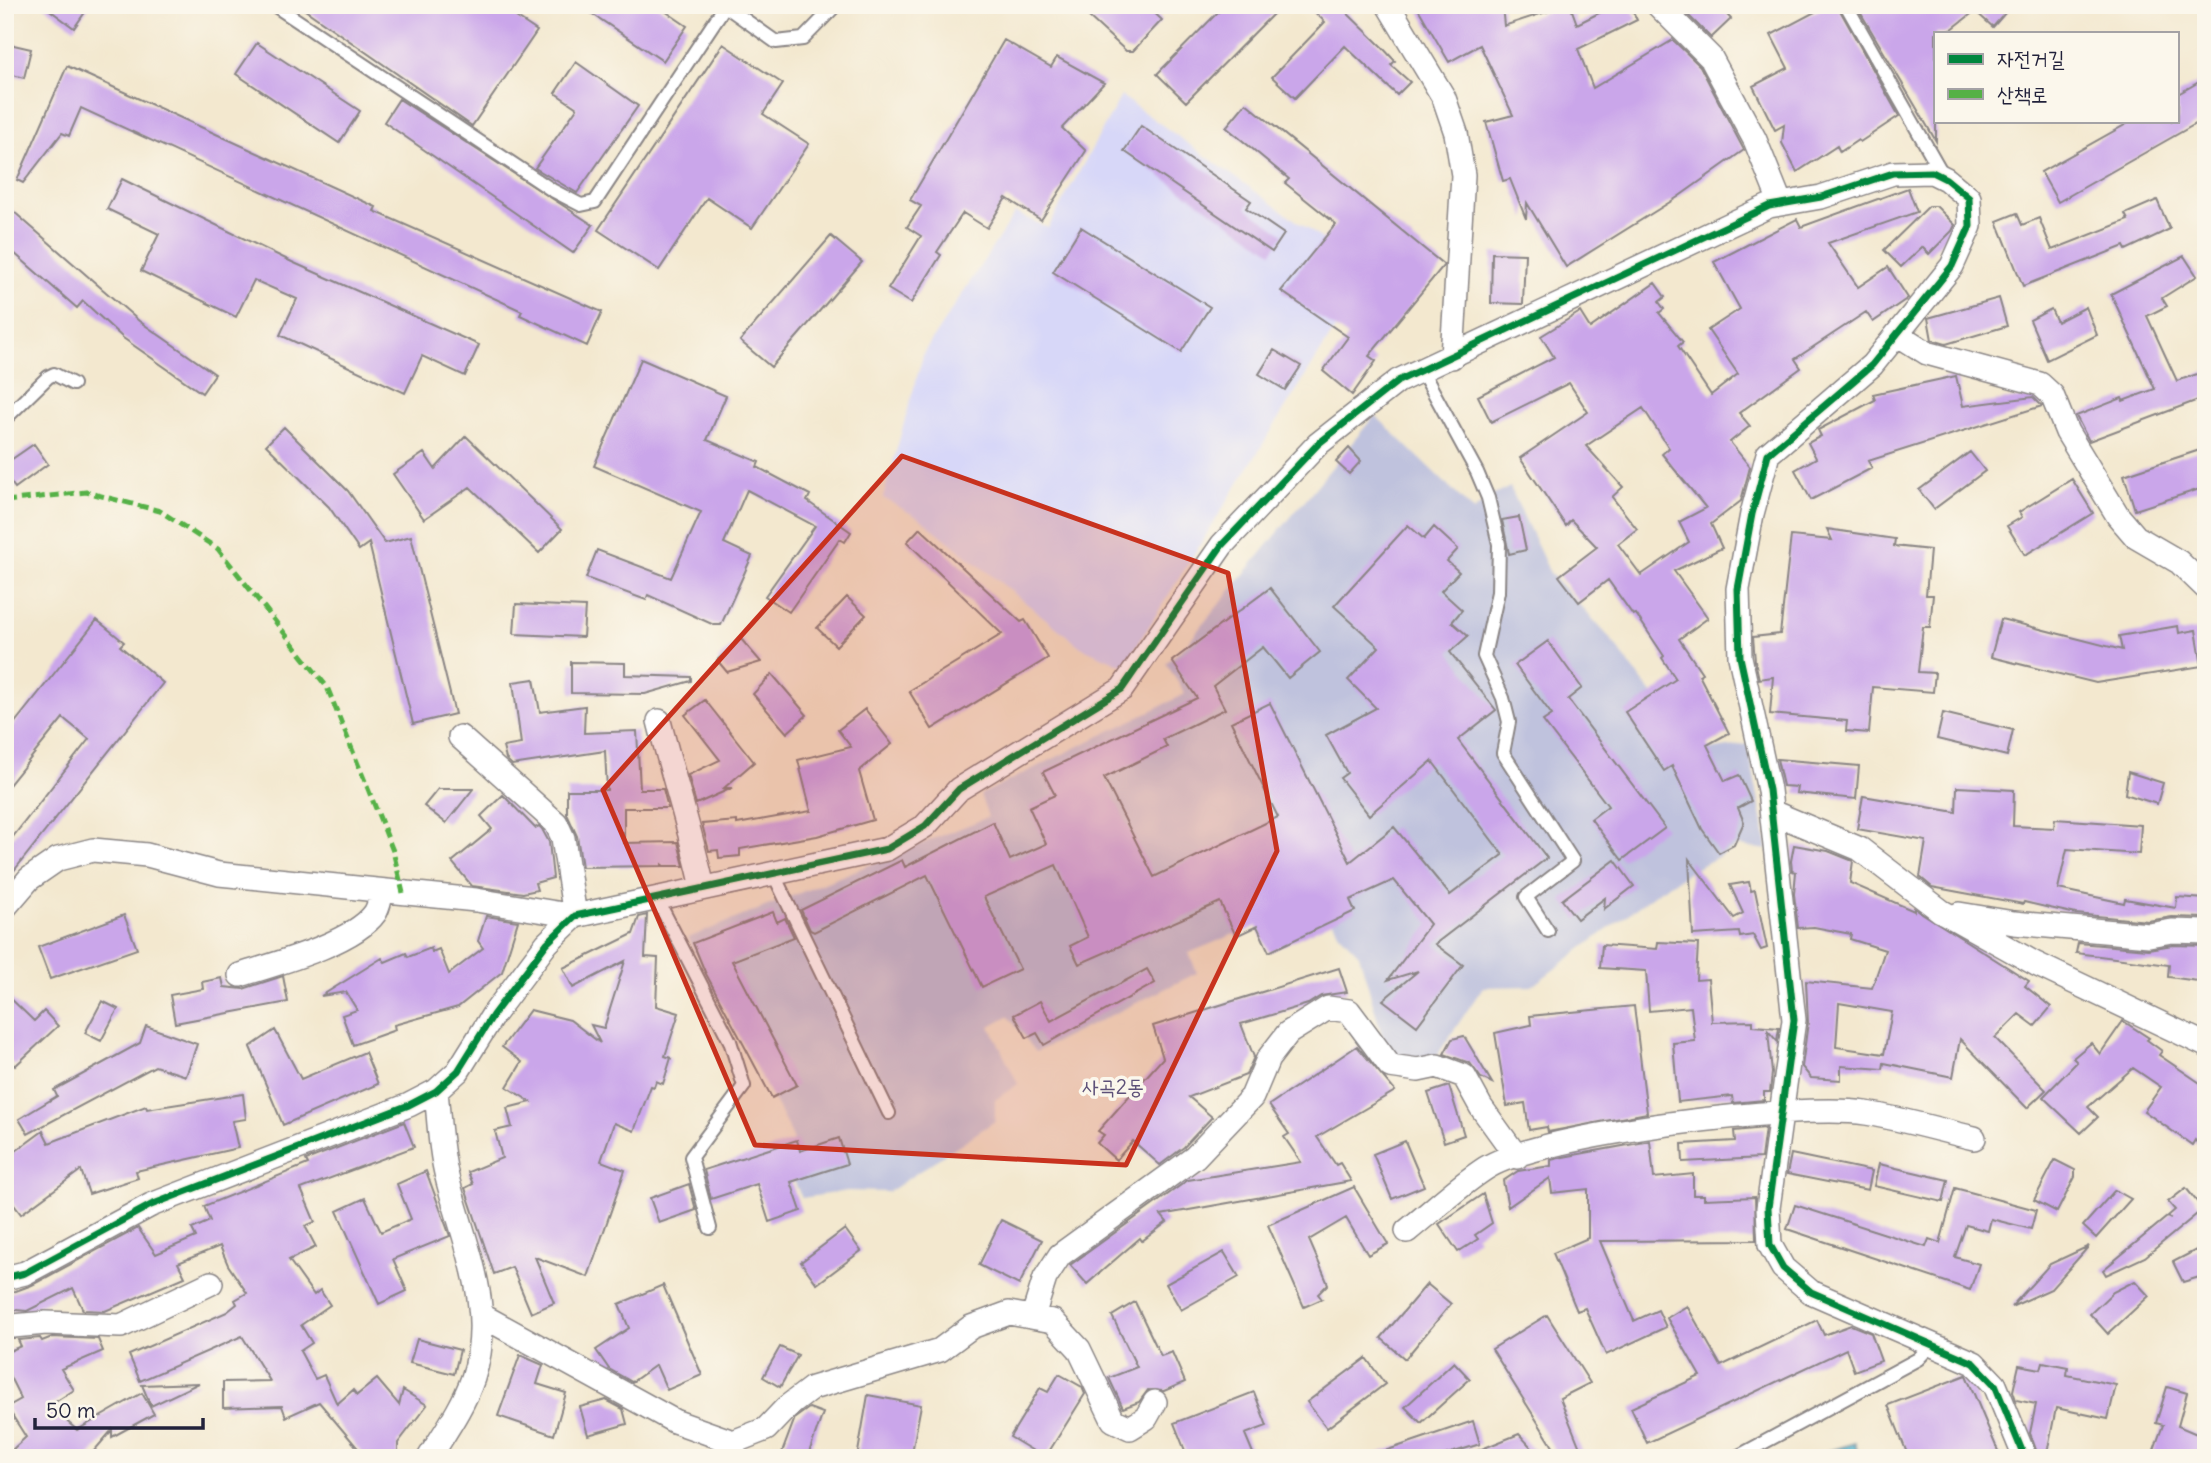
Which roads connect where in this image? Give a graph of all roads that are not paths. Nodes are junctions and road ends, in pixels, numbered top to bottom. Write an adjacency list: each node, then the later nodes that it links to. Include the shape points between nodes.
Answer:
1 (274, 5): 5 (lane, via 581,205 595,202)
2 (836, 5): 5 (lane, via 803,39 776,42)
3 (1658, 5): 8 (street, via 1711,58 1755,140)
4 (1846, 5): 7 (lane)
5 (724, 6)
6 (1391, 6): 10 (street, via 1444,99 1456,133 1462,175)
7 (1945, 179): 8 (street, via 1932,172 1893,173 1821,197); 9 (street, via 1969,198 1970,226 1952,266)
8 (1780, 202): 10 (street)
9 (1897, 334): 14 (street, via 1927,353 2040,384 2052,395 2067,432 2118,516 2136,537 2179,562); 17 (street, via 1872,365 1768,454 1738,589 1740,657)
10 (1452, 357): 11 (street)
11 (1422, 371): 18 (street, via 1398,381 1318,443 1241,524 1122,689 959,789 925,826 887,849); 25 (lane, via 1477,472 1499,544 1498,592 1484,656 1509,722 1503,753 1573,861 1526,897)
12 (73, 384): 13 (lane, via 54,374 48,377)
13 (5, 419)
14 (2206, 588)
15 (659, 721): 19 (street)
16 (460, 737): 24 (street, via 556,823 563,838)
17 (1772, 812): 23 (street, via 1860,849); 31 (street, via 1794,1020)
18 (774, 876): 19 (street); 30 (lane)
19 (703, 888): 21 (street)
20 (382, 892): 22 (street, via 219,874 147,855 93,850 58,859 29,879); 24 (street, via 476,900); 27 (street, via 375,913 353,931 308,953)
21 (656, 897): 24 (street); 34 (lane, via 730,1041 744,1086 691,1157)
22 (5, 907)
23 (1941, 911): 26 (street, via 2014,923 2149,935); 28 (street, via 2036,964)
24 (575, 916): 29 (street, via 547,943 458,1071)
25 (1548, 931)
26 (2206, 932)
27 (240, 975)
28 (2206, 1045)
29 (436, 1091): 36 (street, via 151,1205); 38 (street, via 447,1178 481,1297)
30 (889, 1113)
31 (1780, 1113): 32 (street, via 1864,1113); 33 (street, via 1654,1128 1544,1147); 41 (street, via 1768,1208 1770,1245 1783,1268 1811,1292)
32 (1975, 1138)
33 (1517, 1157): 35 (street, via 1487,1167); 39 (street, via 1464,1076 1437,1066 1418,1070 1390,1066 1349,1011 1328,1008 1288,1033 1268,1059 1252,1097 1195,1157 1060,1255 1045,1278)
34 (710, 1228)
35 (1407, 1231)
36 (5, 1278)
37 (211, 1283): 40 (street, via 121,1326)
38 (481, 1315): 39 (street, via 674,1422 733,1442 766,1429 812,1388 940,1350 971,1328 1009,1313); 43 (street, via 474,1376 464,1402)
39 (1032, 1316): 42 (street, via 1053,1321 1079,1349 1113,1420 1130,1428 1146,1418)
40 (5, 1323)
41 (1934, 1343): 44 (lane, via 1918,1359); 45 (street, via 1974,1363 1995,1385)
42 (1155, 1402)
43 (429, 1458)
44 (1735, 1458)
45 (2025, 1458)

